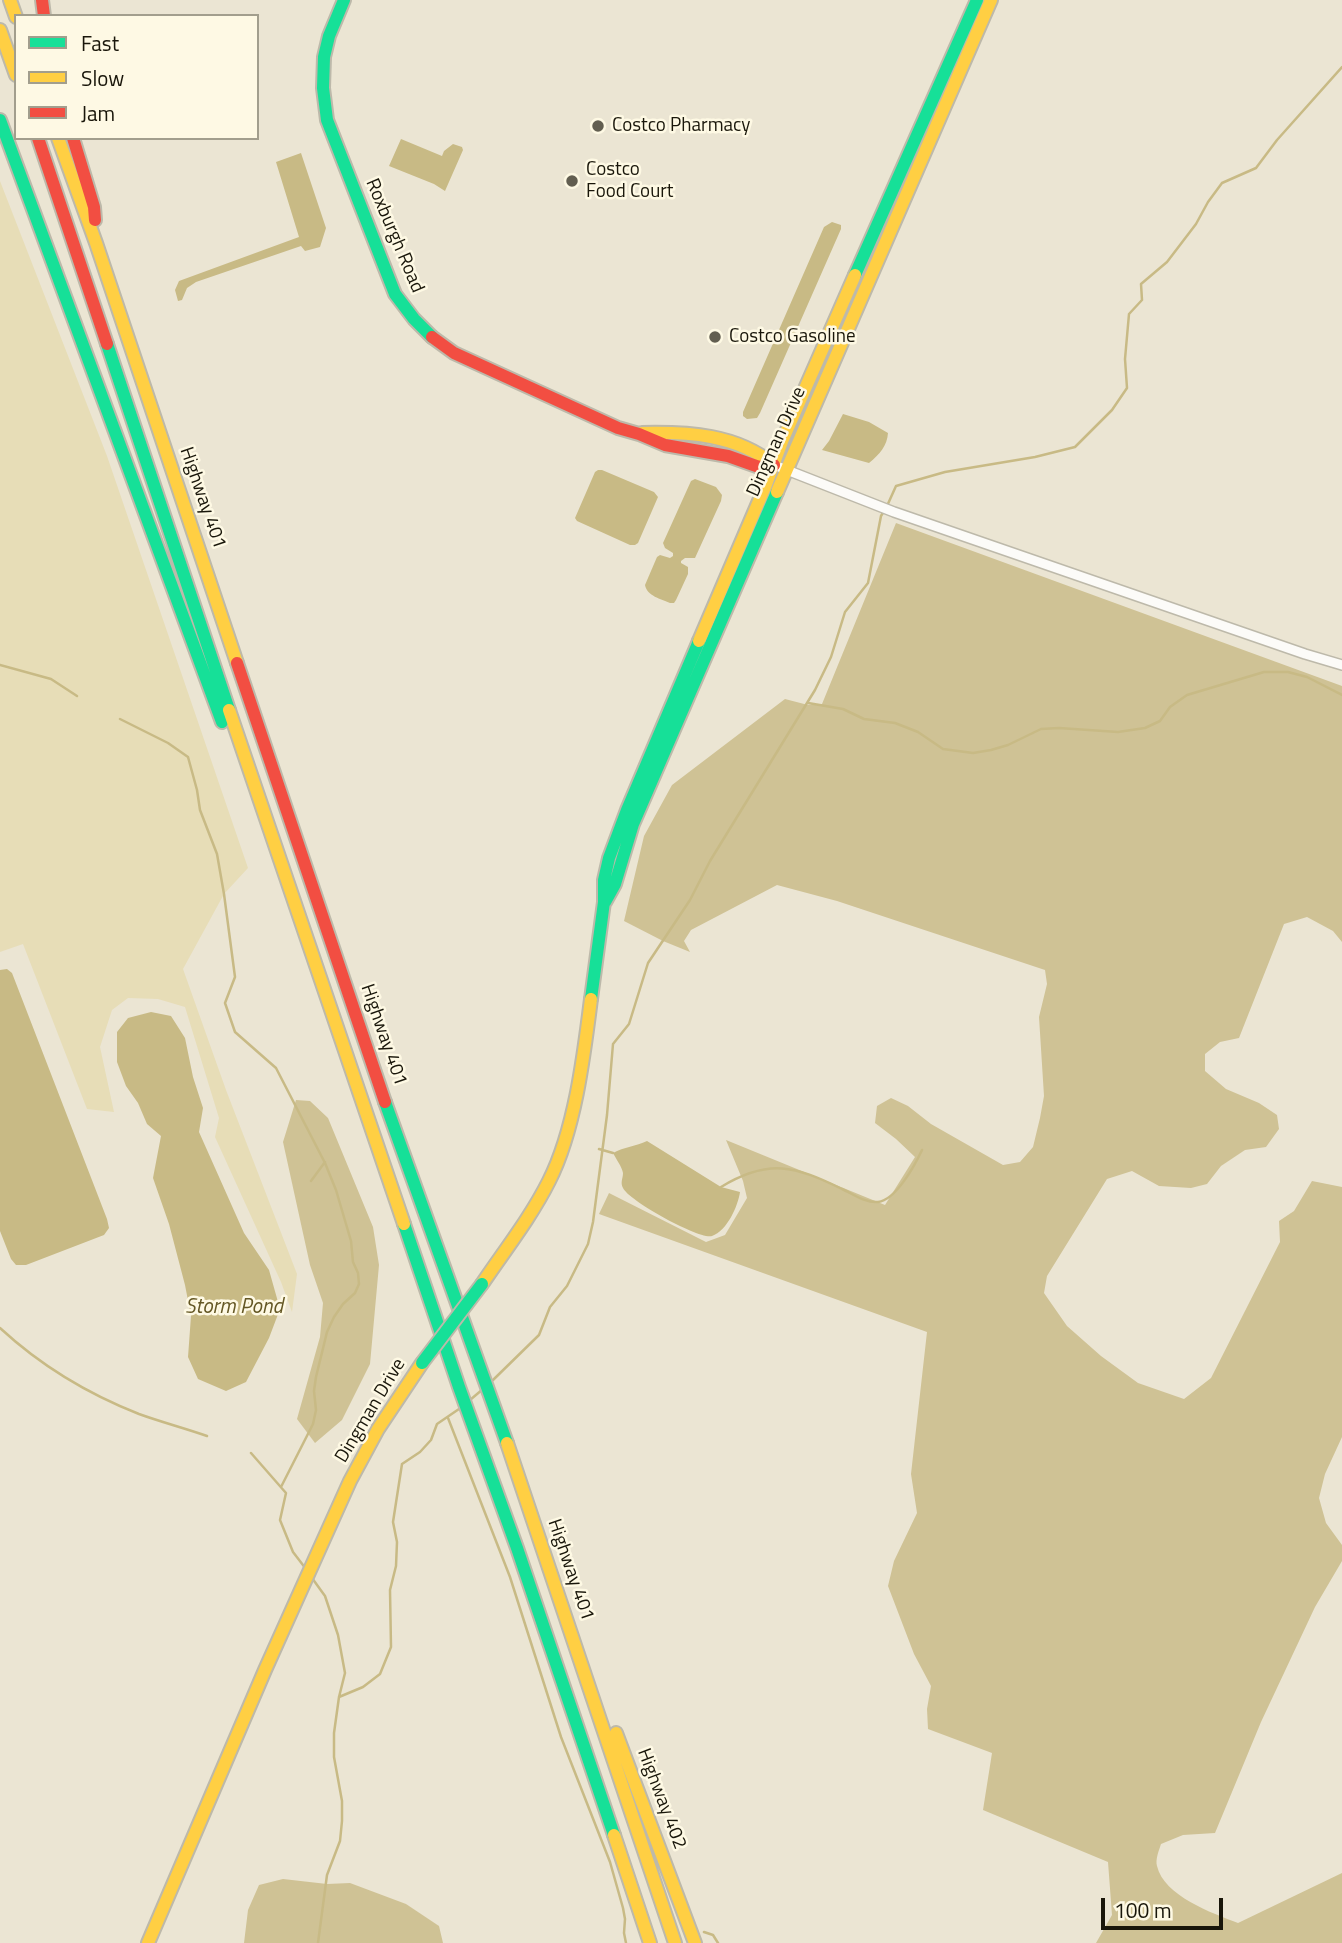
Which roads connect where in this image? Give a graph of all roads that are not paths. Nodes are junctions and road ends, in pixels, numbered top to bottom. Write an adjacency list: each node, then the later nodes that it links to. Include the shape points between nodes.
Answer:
1 (344, 0): 11 (main road, Roxburgh Road, via 324,57 327,120 395,294 410,317 454,353 618,428 734,443 764,455)
2 (976, 0): 11 (main road, Dingman Drive, via 783,439)
3 (991, 0): 11 (main road, Dingman Drive)
4 (0, 30): 5 (main road)
5 (14, 69)
6 (0, 120): 13 (main road, via 228,737)
7 (39, 140): 13 (main road, Highway 401)
8 (59, 140): 10 (main road, Highway 401)
9 (74, 140): 10 (main road, via 94,206)
10 (96, 243): 14 (main road, Highway 401, via 375,1074 481,1366)
11 (780, 468): 12 (street, via 894,512); 15 (main road, Dingman Drive, bridge, via 609,858 569,1130 550,1180 482,1284 422,1363 350,1481)
12 (1342, 666)
13 (245, 757): 16 (main road, Highway 401)
14 (584, 1672): 17 (main road, Highway 401); 18 (main road, Highway 402, via 603,1699)
15 (148, 1943)
16 (650, 1943)
17 (675, 1943)
18 (695, 1943)

